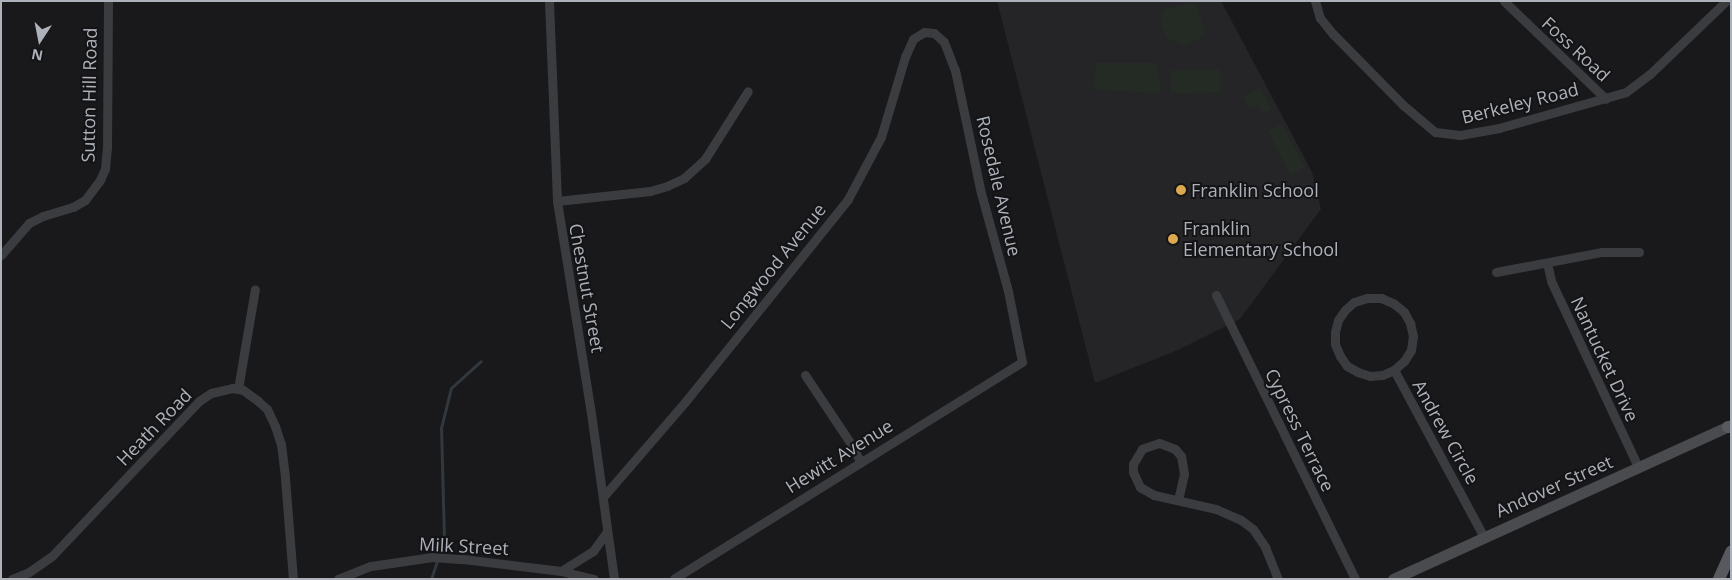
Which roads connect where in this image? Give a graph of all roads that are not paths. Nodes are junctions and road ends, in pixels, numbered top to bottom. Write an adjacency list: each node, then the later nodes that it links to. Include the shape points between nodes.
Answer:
1 (108, 1): 11 (street, Sutton Hill Road, via 105,169 85,200 29,223)
2 (549, 1): 9 (street, Chestnut Street)
3 (1315, 1): 8 (street, Berkeley Road, via 1320,18 1344,45 1403,105 1435,132 1460,135 1492,129)
4 (1504, 1): 8 (street, Foss Road)
5 (1726, 1): 8 (street, Berkeley Road, via 1637,86)
6 (924, 32): 16 (street, Rosedale Avenue, via 934,33 944,42 955,70); 23 (street, Longwood Avenue, via 910,44 881,137 848,199)
7 (748, 91): 9 (street, via 705,160 684,178 650,191)
8 (1606, 99)
9 (556, 201): 23 (street, Chestnut Street)
10 (1639, 252): 12 (street, via 1602,252)
11 (1, 255)
12 (1547, 263): 13 (street); 22 (street, Nantucket Drive, via 1551,280)
13 (1496, 272)
14 (255, 289): 19 (street)
15 (1216, 295): 37 (street, Cypress Terrace)
16 (1022, 362): 21 (street, Hewitt Avenue)
17 (1394, 370): 17 (street, Andrew Circle, via 1370,376 1347,366 1340,356 1334,332 1338,320 1354,302 1381,298 1404,312 1413,336 1404,362); 26 (street, Andrew Circle)
18 (805, 376): 21 (street)
19 (238, 389): 30 (street, Heath Road, via 223,389 199,401 52,556); 31 (street, via 267,409 281,444)
20 (1730, 426): 22 (main road, Andover Street)
21 (861, 463): 35 (street, Hewitt Avenue)
22 (1638, 467): 26 (main road, Andover Street)
23 (603, 497): 25 (street, Chestnut Street)
24 (1178, 500): 24 (street, via 1154,494 1140,487 1135,480 1133,464 1142,449 1158,443 1167,445 1181,456 1184,474); 36 (street, via 1229,513 1242,520 1253,529 1265,547)
25 (606, 533): 28 (street, via 593,551); 34 (street, Chestnut Street)
26 (1484, 537): 29 (main road, Andover Street)
27 (1731, 552): 39 (main road)
28 (561, 571): 32 (street, Milk Street, via 432,557 371,566); 33 (street, Milk Street)
29 (1406, 576): 38 (main road, Andover Street)
30 (12, 579)
31 (293, 579)
32 (338, 579)
33 (594, 579)
34 (614, 579)
35 (674, 579)
36 (1278, 579)
37 (1355, 579)
38 (1393, 579)
39 (1719, 579)

